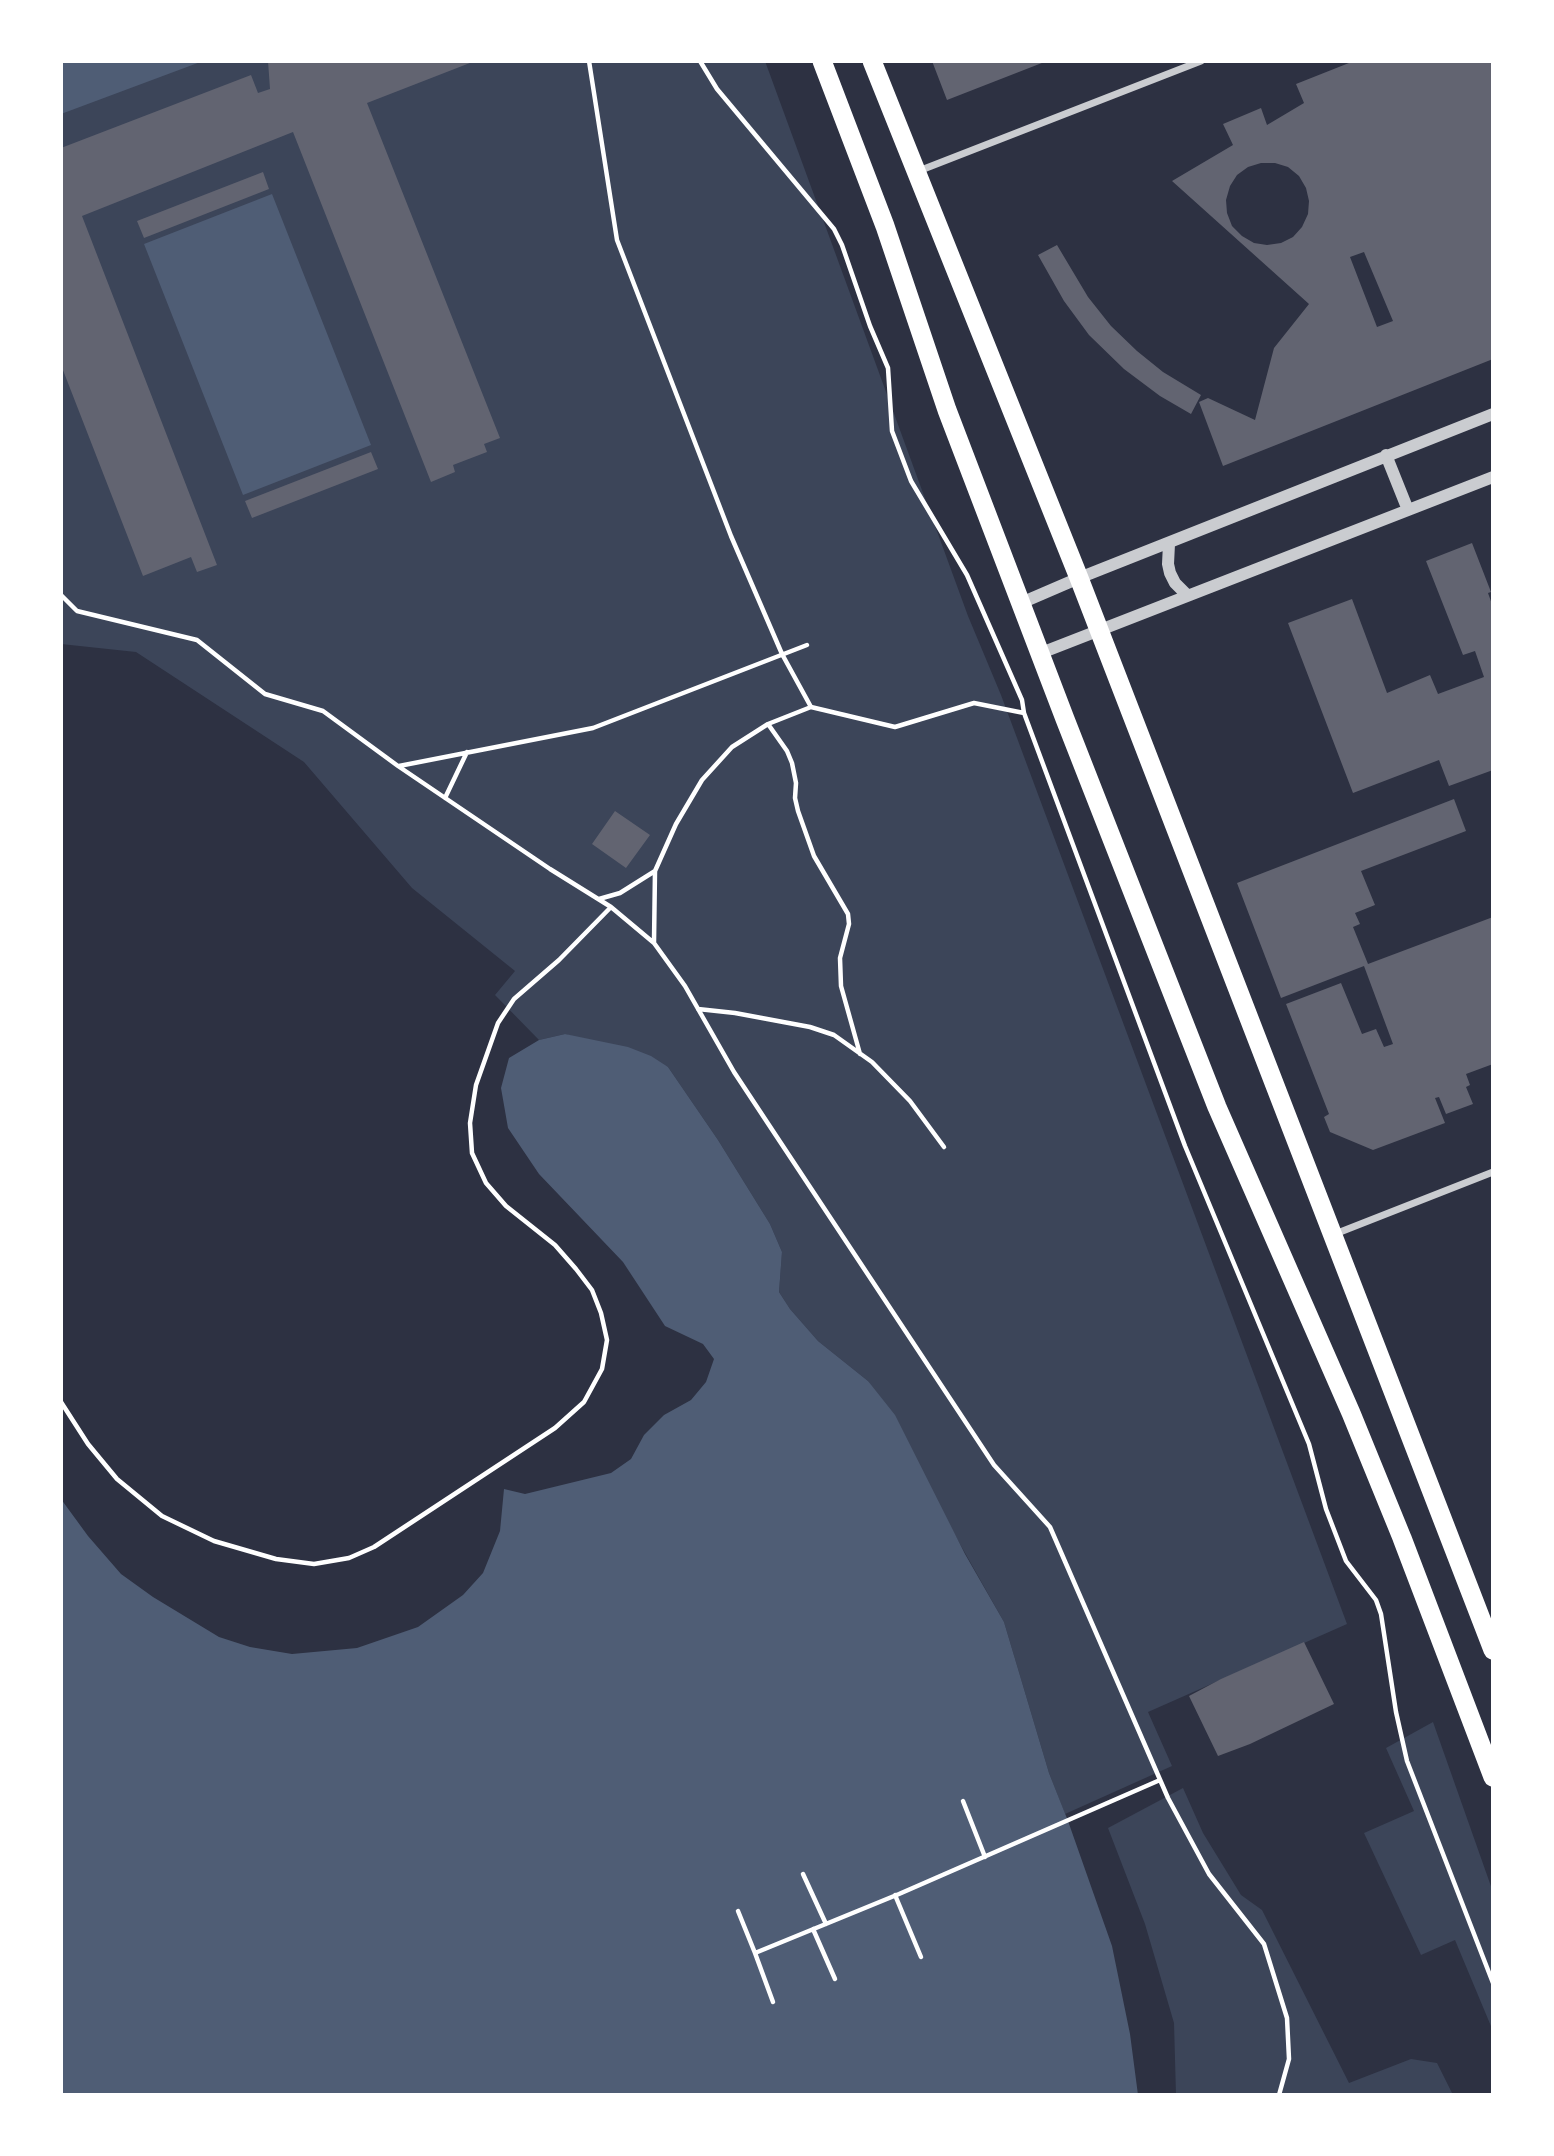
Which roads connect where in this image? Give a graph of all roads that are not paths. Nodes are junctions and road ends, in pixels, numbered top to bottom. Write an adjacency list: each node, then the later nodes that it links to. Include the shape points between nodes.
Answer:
1 (822, 61): 12 (highway)
2 (872, 61): 4 (highway)
3 (1201, 61): 4 (street)
4 (916, 172): 10 (highway)
5 (1493, 414): 6 (street)
6 (1386, 456): 8 (street); 9 (street)
7 (1493, 477): 8 (street)
8 (1408, 510): 11 (street)
9 (1169, 544): 10 (street); 11 (street, via 1170,573)
10 (1079, 578): 12 (street); 13 (highway)
11 (1187, 595): 13 (street)
12 (1021, 603): 14 (highway)
13 (1099, 630): 14 (street); 16 (highway)
14 (1041, 653): 18 (highway, via 1217,1107 1351,1413)
15 (1493, 1172): 16 (street)
16 (1331, 1235): 17 (highway)
17 (1493, 1650)
18 (1493, 1776)

